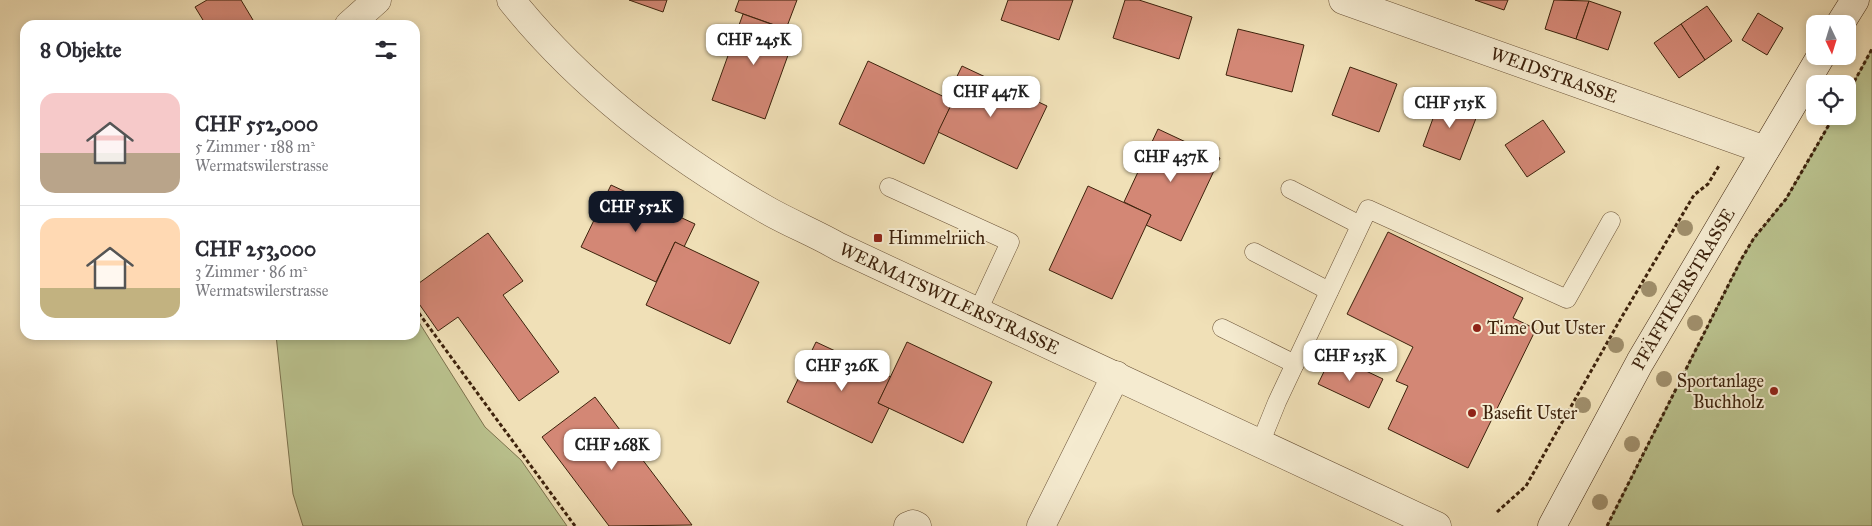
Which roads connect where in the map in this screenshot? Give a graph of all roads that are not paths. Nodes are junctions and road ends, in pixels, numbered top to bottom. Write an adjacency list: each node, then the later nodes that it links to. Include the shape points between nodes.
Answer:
1 (377, 0): 6 (street)
2 (510, 0): 15 (street, WERMATSWILERSTRASSE, via 593,86 649,134 706,174 839,247)
3 (1342, 0): 8 (street, WEIDSTRASSE)
4 (1855, 0): 5 (street)
5 (1846, 15)
6 (355, 20)
7 (1816, 65): 8 (street, PFÄFFIKERSTRASSE)
8 (1766, 150): 24 (street, PFÄFFIKERSTRASSE, via 1640,362)
9 (889, 187): 15 (lane, via 1010,242)
10 (1290, 189): 12 (lane)
11 (1611, 221): 12 (lane, via 1567,299 1368,209)
12 (1360, 225): 14 (lane)
13 (1254, 252): 14 (lane)
14 (1329, 291): 17 (lane)
15 (978, 311): 18 (street, WERMATSWILERSTRASSE)
16 (1222, 328): 17 (lane)
17 (1295, 364): 19 (lane)
18 (1116, 375): 19 (street, WERMATSWILERSTRASSE); 22 (street)
19 (1260, 444): 23 (street, WERMATSWILERSTRASSE)
20 (908, 526): 21 (street)
21 (917, 526)
22 (1041, 526)
23 (1437, 526)
24 (1552, 526)

